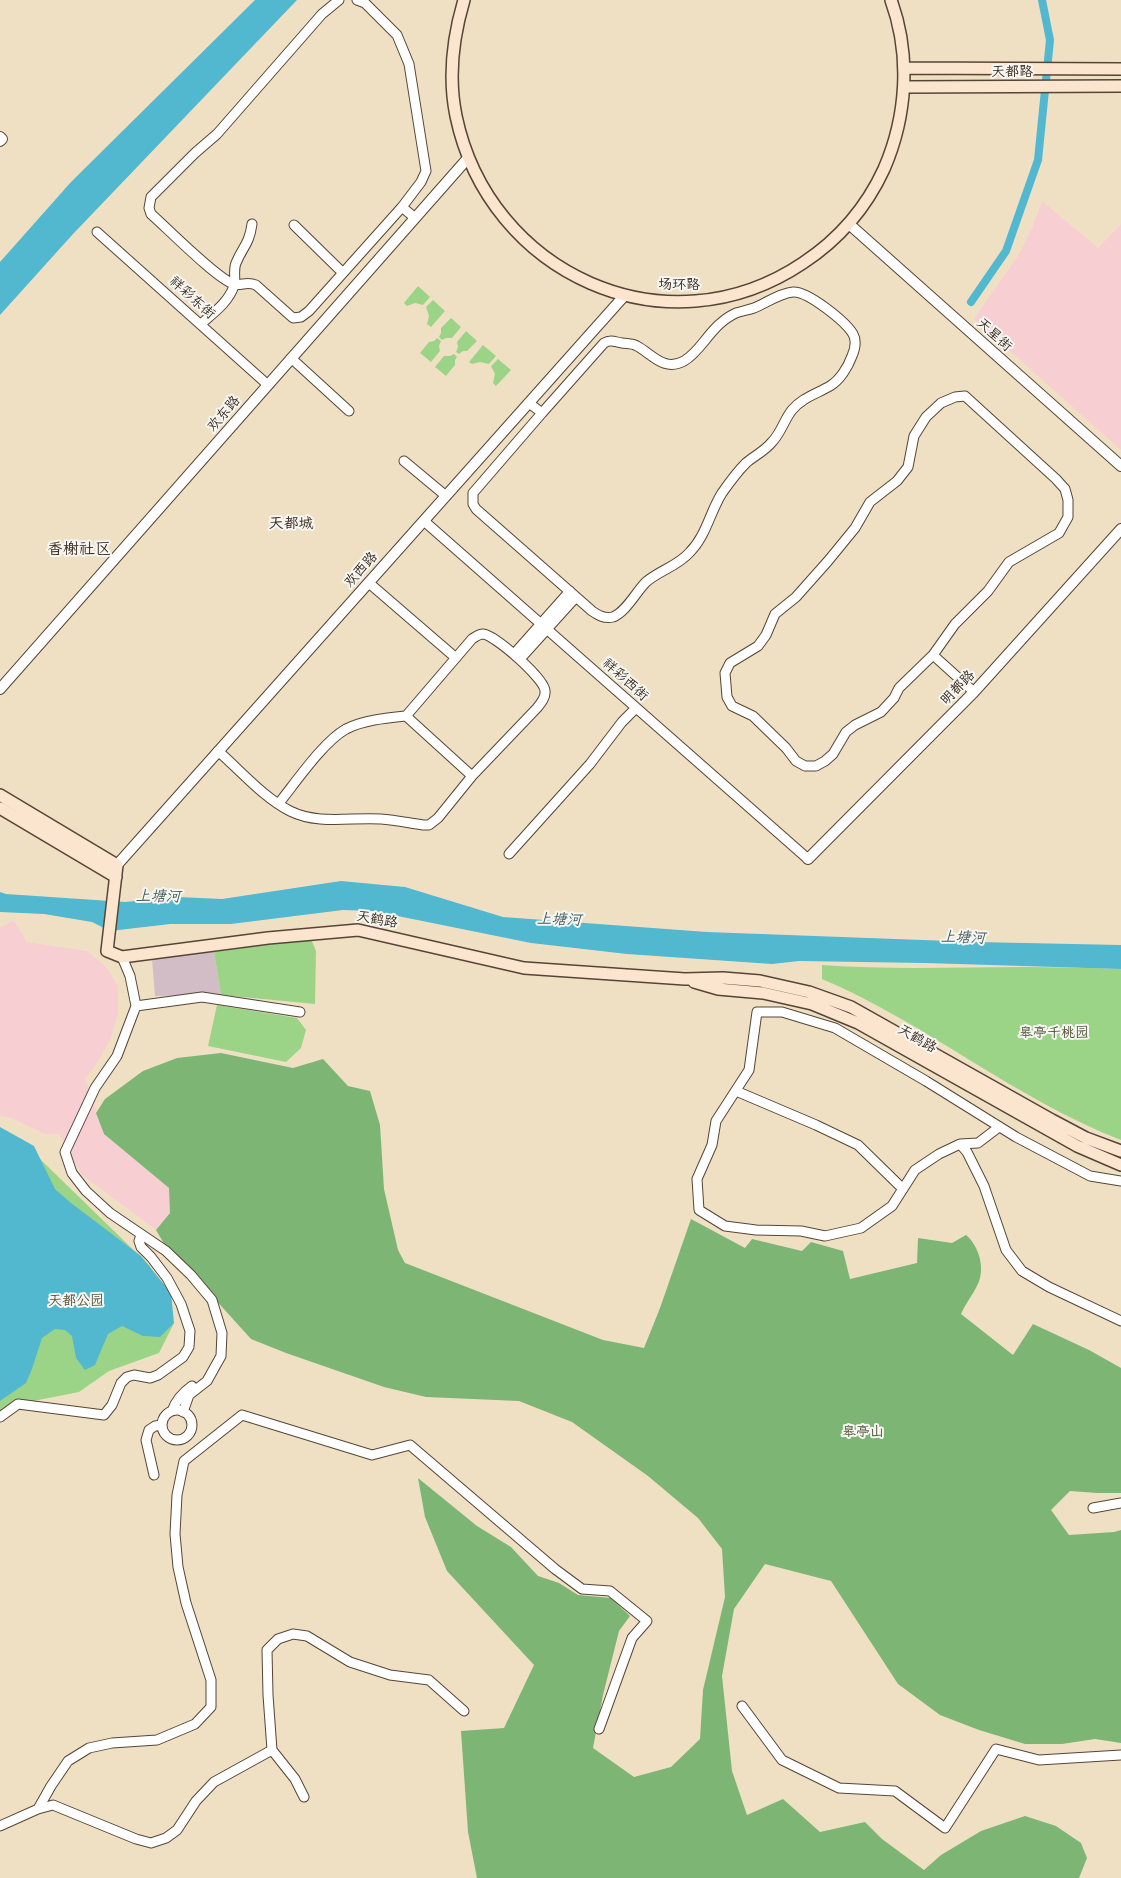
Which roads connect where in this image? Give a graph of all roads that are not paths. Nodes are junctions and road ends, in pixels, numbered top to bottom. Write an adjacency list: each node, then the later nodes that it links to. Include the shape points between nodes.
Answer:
1 (339, 0): 17 (street, via 322,14 217,134 151,197 151,214 218,275)
2 (358, 0): 10 (street, via 365,3 397,36 409,64 426,171)
3 (464, 0): 9 (main road, 场环路, via 456,28 452,72 455,114)
4 (891, 0): 5 (main road, 场环路, via 900,30)
5 (904, 68): 6 (main road, 天都路); 8 (main road, 场环路)
6 (1121, 69)
7 (1121, 86): 8 (main road, 天都路)
8 (904, 88): 13 (main road, 场环路, via 898,130 889,157 867,200)
9 (468, 158): 11 (street, 欢东路); 18 (main road, 场环路, via 499,213 528,243 582,280)
10 (402, 207): 11 (street); 16 (street)
11 (415, 218): 20 (street, 欢东路)
12 (252, 224): 17 (street, via 248,242 235,264)
13 (849, 224): 18 (main road, 场环路, via 816,255 791,272 737,294 685,301); 26 (street, 天星街)
14 (294, 225): 16 (street)
15 (97, 232): 19 (street, 祥彩东街)
16 (343, 273): 17 (street, via 309,311 293,318 256,285 249,282)
17 (234, 284): 19 (street, via 228,299)
18 (625, 294): 22 (street, 欢西路)
19 (201, 324): 21 (street, 祥彩东街)
20 (292, 358): 21 (street, 欢东路); 23 (street)
21 (268, 385): 36 (street, 欢东路)
22 (529, 403): 24 (street); 27 (street, 欢西路)
23 (349, 411)
24 (542, 414): 31 (street, via 473,492 472,498 476,509); 31 (street, via 604,343 630,343 656,360 678,364 690,356 723,321 791,292 813,298 846,326 855,340 852,355 838,379 800,403 773,442 744,464 715,505 697,543 682,560 646,582 622,612 613,617 599,616)
25 (404, 460): 27 (street)
26 (1121, 466)
27 (446, 496): 28 (street, 欢西路)
28 (424, 521): 30 (street, 欢西路); 32 (street, 祥彩西街)
29 (1121, 529): 37 (street, 明都路)
30 (369, 583): 35 (street); 40 (street, 欢西路)
31 (573, 594): 32 (street)
32 (544, 627): 34 (street); 38 (street, 祥彩西街)
33 (933, 654): 33 (street, via 899,688 881,712 846,732 833,754 816,766 805,766 796,761 753,716 732,706 727,697 725,673 730,663 758,646 775,614 796,597 828,561 855,528 870,502 896,482 908,467 914,436 926,416 941,403 965,396 1065,489 1068,517 1059,533 1009,562); 37 (street)
34 (517, 657): 35 (street, via 483,634 472,639); 41 (street, via 544,686 543,700)
35 (456, 658): 39 (street)
36 (0, 689)
37 (974, 692): 46 (street, 明都路)
38 (636, 708): 45 (street); 46 (street, 祥彩西街)
39 (406, 716): 41 (street); 43 (street, via 345,730 326,746)
40 (218, 752): 43 (street); 47 (street, 欢西路)
41 (472, 776): 43 (street, via 429,825 381,819 316,819)
42 (0, 795): 47 (main road)
43 (279, 803)
44 (0, 808): 48 (main road)
45 (509, 854)
46 (808, 860)
47 (118, 865): 48 (main road)
48 (116, 877): 49 (main road, via 107,951)
49 (122, 957): 50 (main road, 天鹤路, via 358,930 524,968); 51 (street)
50 (686, 979): 56 (main road, 天鹤路, via 760,981 809,992 851,1007 1060,1125); 57 (main road, 天鹤路, via 718,989 763,993 812,1004 858,1023 1077,1146)
51 (136, 1006): 52 (street, via 202,997); 60 (street, via 117,1056 94,1088 64,1152 72,1173 86,1191)
52 (300, 1012)
53 (736, 1091): 54 (street, via 749,1070 757,1012 782,1012 835,1028); 59 (street, via 858,1145); 59 (street, via 716,1122 712,1145 697,1179 699,1210 725,1226 801,1231 825,1236 861,1228 892,1206)
54 (999, 1127): 55 (street, via 978,1143); 58 (street, via 1090,1176)
55 (960, 1144): 59 (street, via 915,1170); 61 (street, via 984,1186 1006,1250 1022,1271)
56 (1121, 1151)
57 (1121, 1164)
58 (1121, 1181)
59 (903, 1190)
60 (141, 1235): 62 (street, via 166,1252 212,1300 222,1333); 65 (street, via 141,1247 167,1278 181,1304 190,1331 189,1347 183,1357 150,1378 127,1377 104,1415 18,1404)
61 (1121, 1320)
62 (222, 1356): 63 (street, via 198,1382 183,1392); 64 (street, via 207,1381 189,1395)
63 (172, 1411): 64 (street); 66 (street, via 164,1417)
64 (183, 1412): 66 (street, via 192,1426 184,1438 169,1438)
65 (0, 1417)
66 (162, 1426): 67 (street, via 149,1430 146,1440)
67 (154, 1475)
68 (1121, 1503): 69 (street)
69 (1093, 1508)
70 (742, 1706): 74 (street, via 782,1760 839,1788 895,1791 945,1828 996,1749 1039,1760)
71 (464, 1712): 73 (street, via 428,1680 390,1675 350,1662 308,1636 293,1634 278,1639 267,1650)
72 (599, 1729): 76 (street, via 632,1638 646,1621 610,1591 582,1589 555,1569 410,1445 372,1455 242,1415 184,1460 177,1495 175,1534 178,1567 211,1680 211,1706 195,1724 157,1740 89,1748 68,1761)
73 (272, 1750): 75 (street, via 295,1779); 76 (street, via 214,1782 196,1801 177,1830 151,1843 52,1805)
74 (1121, 1755)
75 (304, 1798)
76 (38, 1809): 77 (street)
77 (0, 1826)

